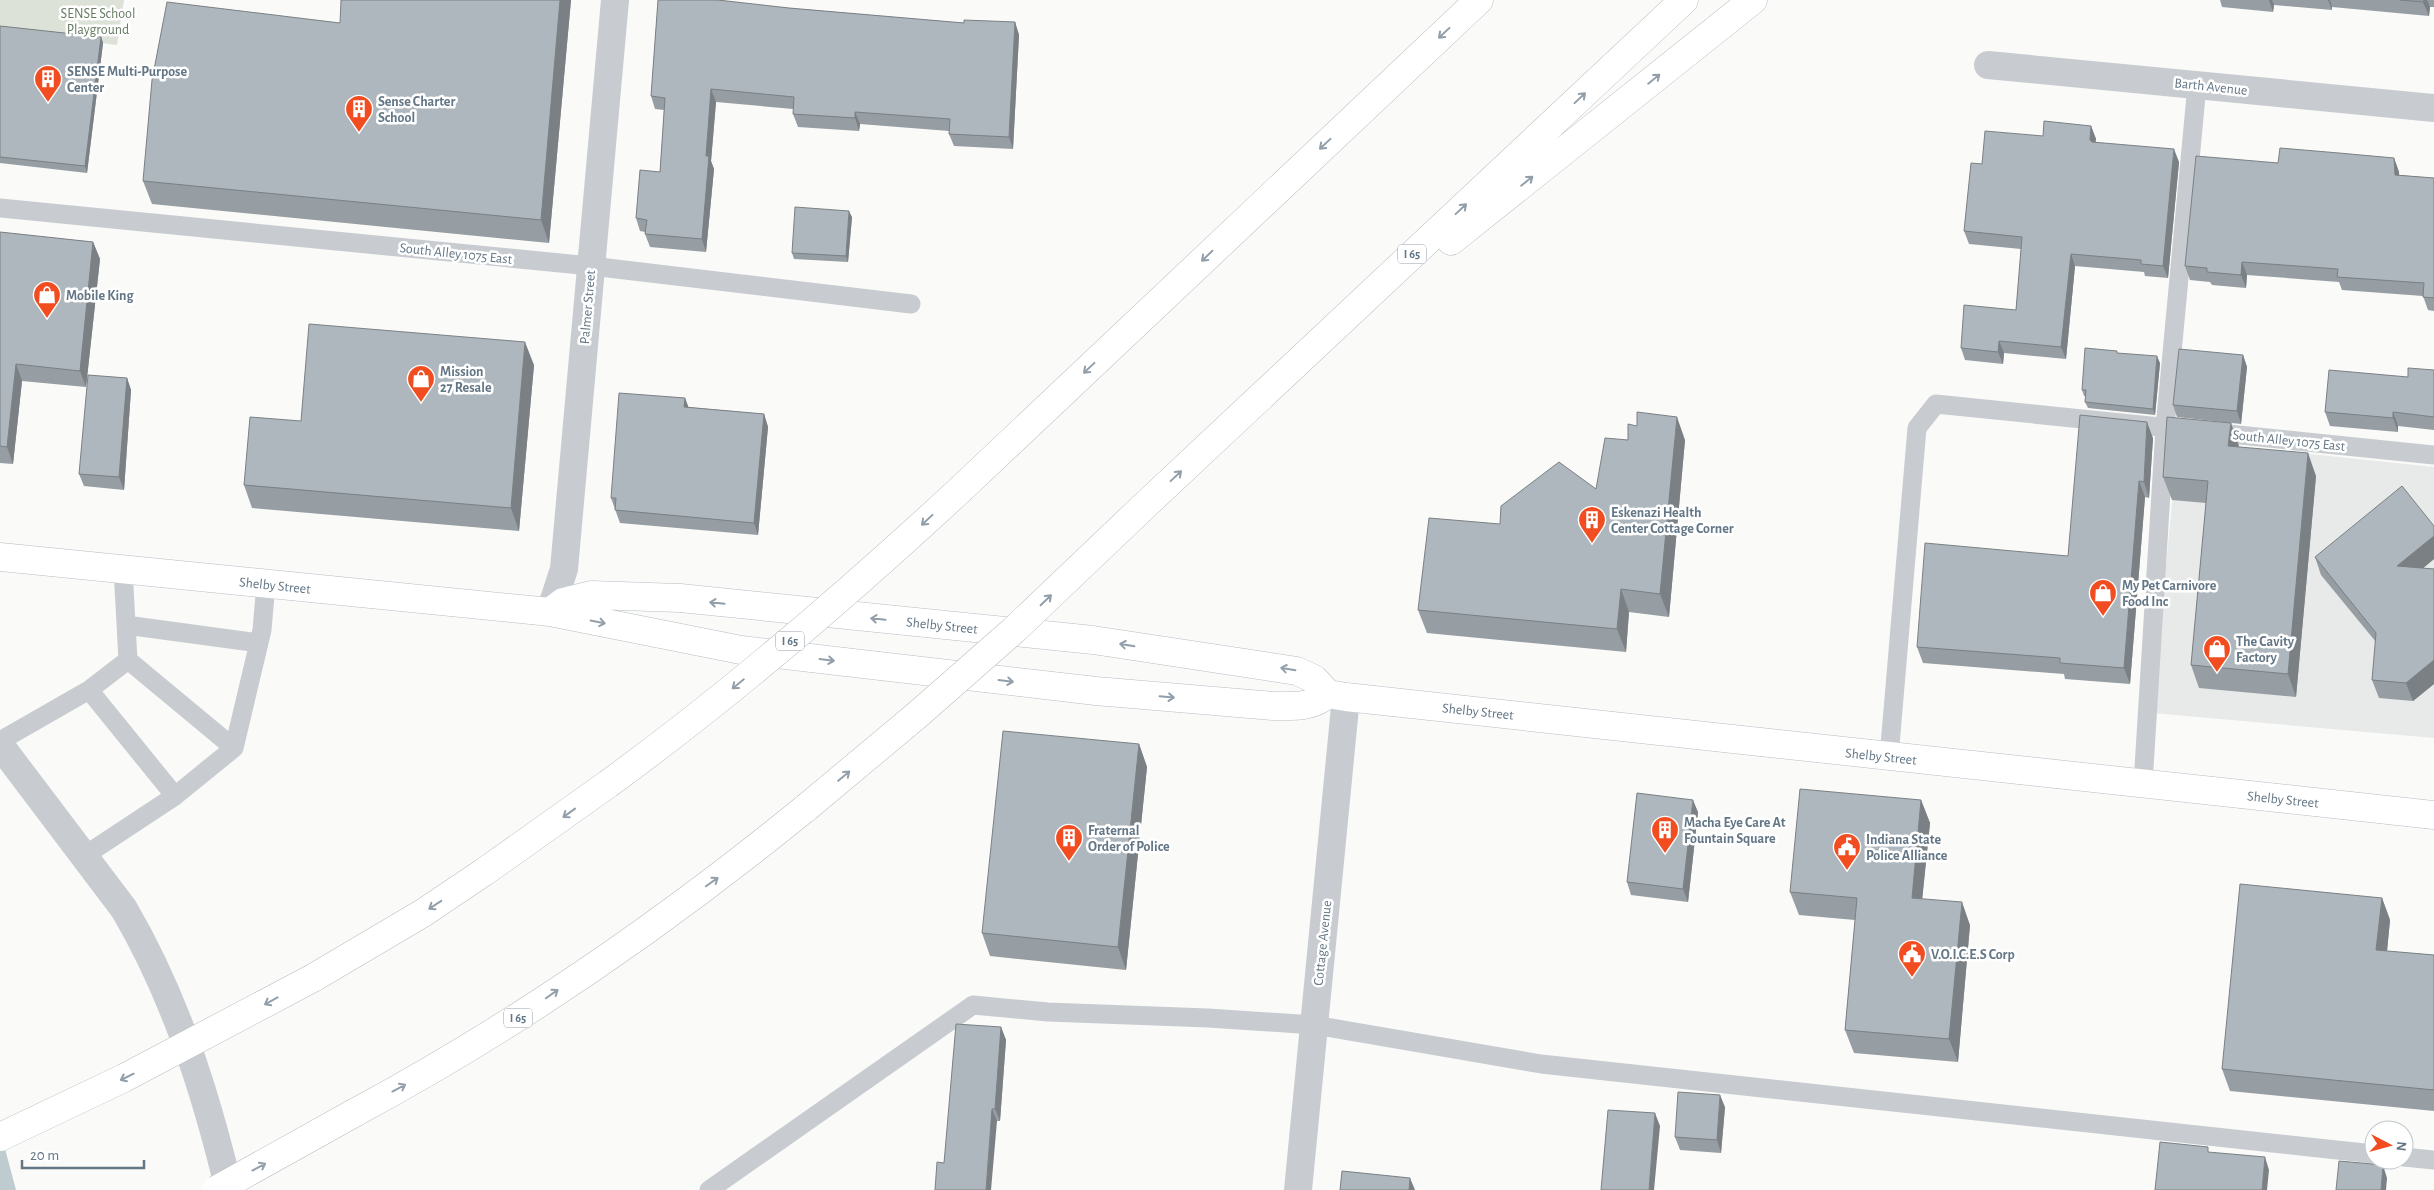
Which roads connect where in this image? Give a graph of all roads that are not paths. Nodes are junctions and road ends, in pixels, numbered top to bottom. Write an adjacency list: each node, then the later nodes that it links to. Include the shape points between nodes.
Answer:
1 (614, 0): 9 (street, Palmer Street)
2 (1479, 0): 32 (main road, I 65, one-way to 32, bridge, via 888,557 663,744 446,898 313,978 124,1078)
3 (1684, 0): 11 (main road, I 65, one-way to 3)
4 (1753, 0): 11 (main road, one-way to 4)
5 (1988, 65): 6 (street, Barth Avenue)
6 (2197, 85): 7 (street, Barth Avenue); 12 (lane)
7 (2434, 108)
8 (0, 208): 9 (lane, South Alley 1075 East)
9 (591, 266): 10 (lane, South Alley 1075 East); 17 (street, Palmer Street, via 564,570)
10 (911, 304)
11 (1283, 374): 36 (main road, I 65, one-way to 11, bridge, via 417,1079 518,1018 728,871 986,655)
12 (2165, 428): 13 (lane, South Alley 1075 East); 26 (lane, South Alley 1075 East, via 1936,404 1918,428); 27 (lane)
13 (2434, 455)
14 (0, 557): 15 (main road, Shelby Street)
15 (123, 569): 16 (main road, Shelby Street); 18 (lane)
16 (266, 584): 17 (main road, Shelby Street); 19 (lane)
17 (550, 612): 22 (main road, Shelby Street, one-way to 22, via 741,650 1096,691 1282,706 1317,703); 22 (main road, Shelby Street, one-way to 17, via 1297,671 1093,640 680,598 591,595 563,602)
18 (126, 626): 19 (lane); 20 (lane)
19 (259, 642): 25 (lane)
20 (128, 660): 21 (lane); 25 (lane)
21 (89, 690): 23 (lane); 28 (lane)
22 (1337, 695): 26 (main road, Shelby Street); 31 (street, Cottage Avenue)
23 (0, 741)
24 (0, 745): 30 (street)
25 (234, 748): 28 (lane)
26 (1889, 757): 27 (main road, Shelby Street)
27 (2143, 784): 29 (main road, Shelby Street)
28 (175, 796): 30 (lane)
29 (2434, 815)
30 (84, 856): 37 (street, via 124,909 160,975 198,1080)
31 (1314, 1025): 33 (lane, via 1541,1064); 38 (lane, via 1048,1012 973,1005); 39 (street, Cottage Avenue)
32 (0, 1137)
33 (2364, 1153)
34 (2414, 1158): 35 (lane)
35 (2434, 1160)
36 (216, 1190)
37 (229, 1190)
38 (709, 1190)
39 (1298, 1190)

